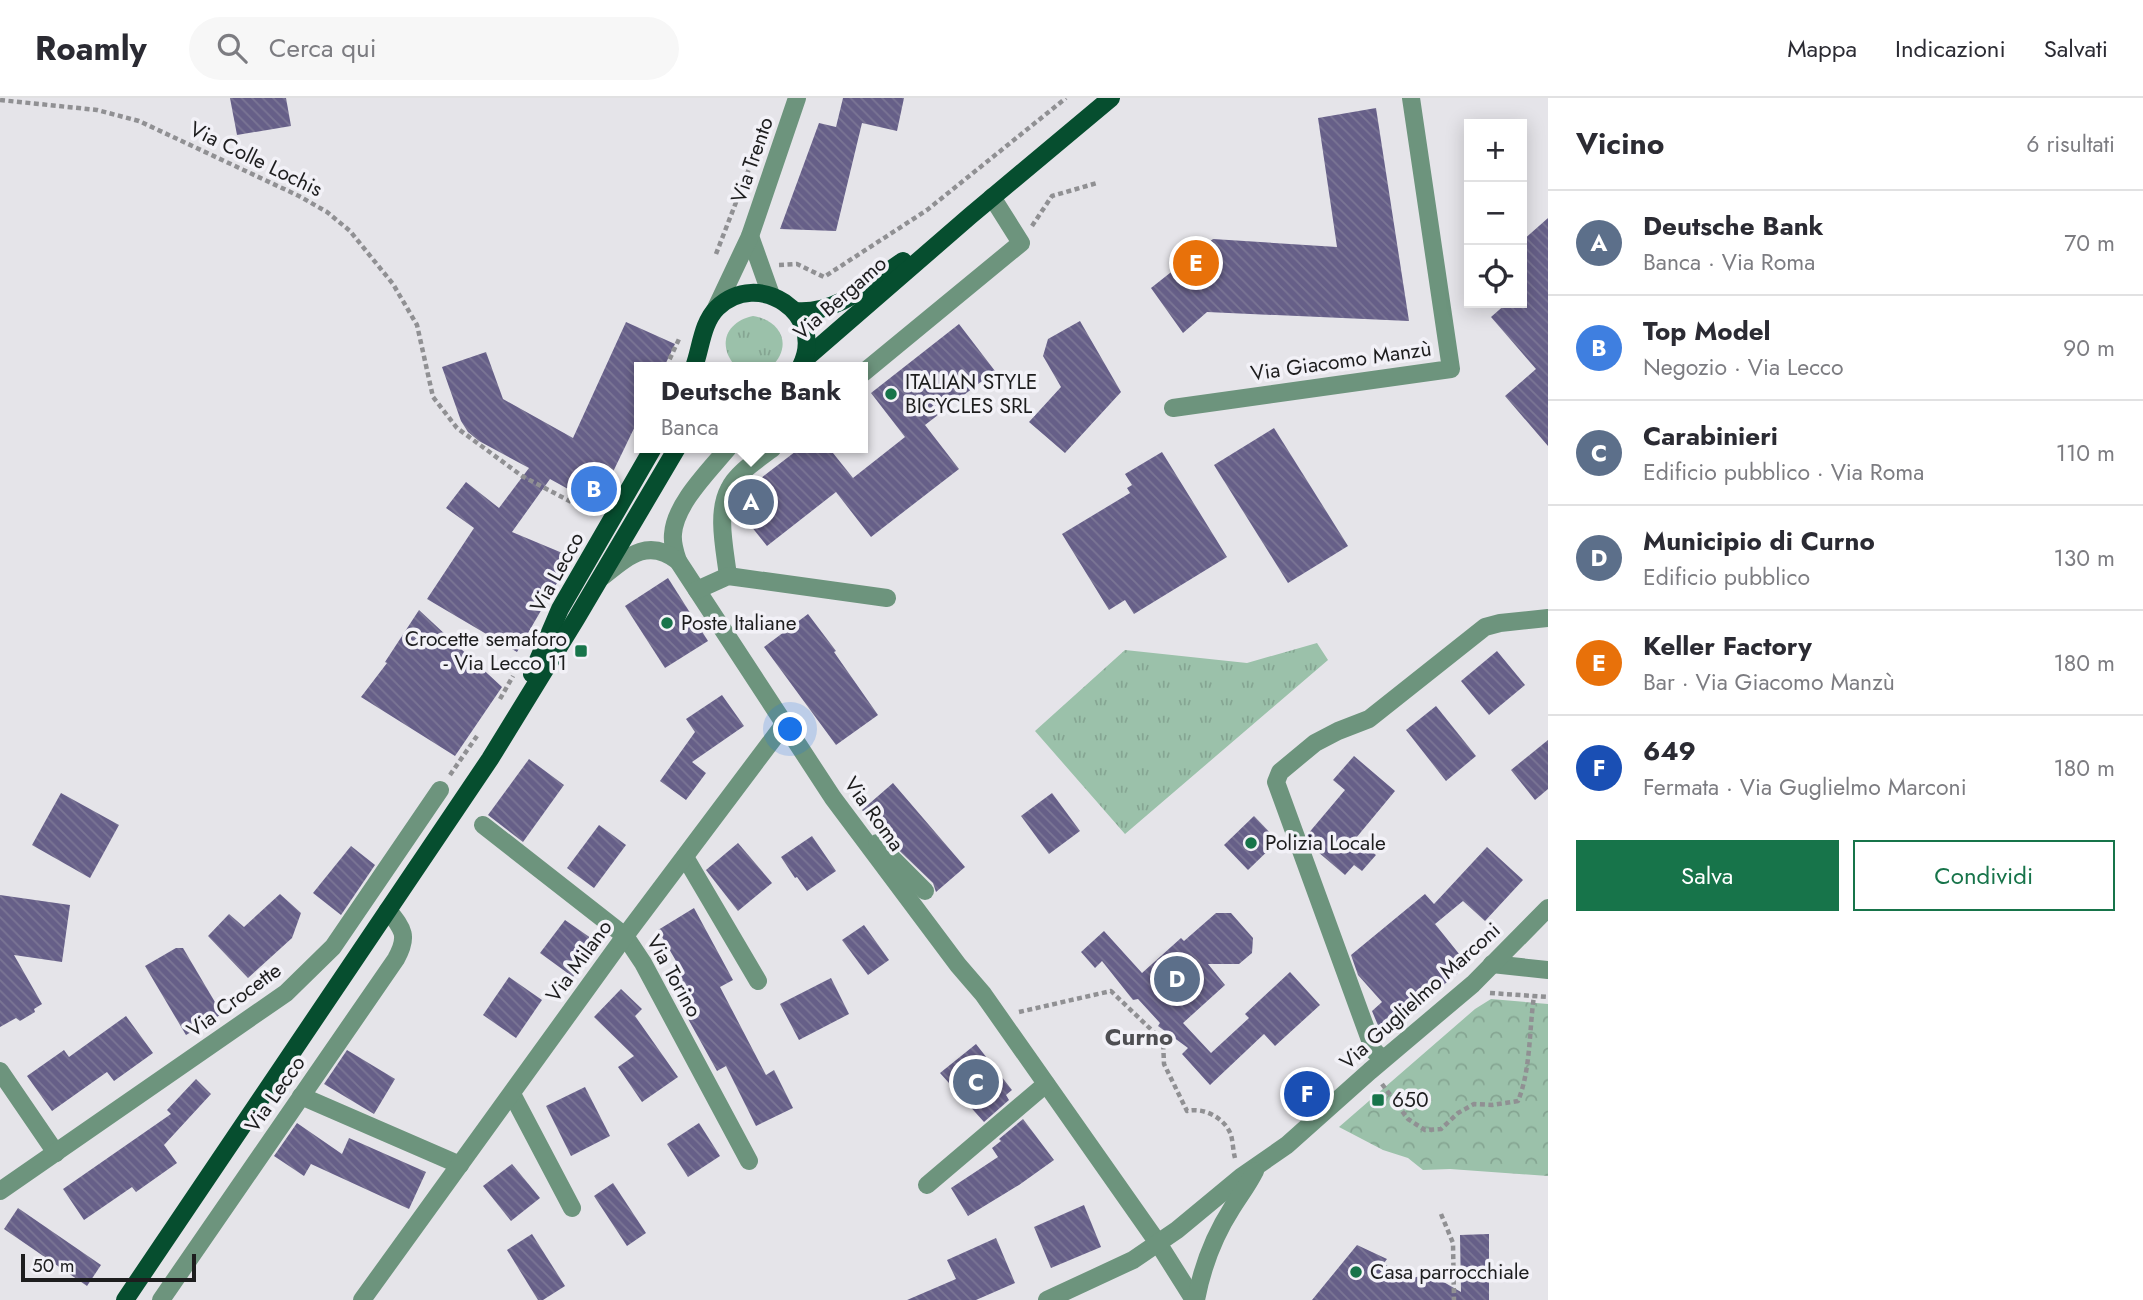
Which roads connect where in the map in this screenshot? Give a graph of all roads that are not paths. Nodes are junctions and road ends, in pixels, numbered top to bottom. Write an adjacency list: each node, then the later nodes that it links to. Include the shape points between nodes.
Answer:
1 (797, 98): 6 (street, Via Trento)
2 (1111, 98): 4 (main road, Via Bergamo)
3 (1410, 98): 16 (street, Via Giacomo Manzù, via 1451,369)
4 (992, 197): 5 (main road, Via Bergamo); 15 (street, via 1021,243)
5 (970, 216): 9 (main road, Via Bergamo, via 841,303); 14 (main road, Via Bergamo)
6 (750, 236): 7 (street, Via Trento); 8 (street, Via Trento)
7 (771, 295): 8 (main road, via 752,292); 9 (main road)
8 (716, 308): 10 (main road, Via Trento)
9 (795, 311): 13 (main road, Via Bergamo, via 806,334)
10 (702, 341): 11 (main road); 12 (main road)
11 (696, 362)
12 (706, 362)
13 (802, 362)
14 (804, 362)
15 (868, 369)
16 (1173, 408)
17 (650, 453): 28 (main road, Via Lecco, via 560,609)
18 (674, 453): 23 (main road, Via Lecco)
19 (723, 453): 21 (street, Via Roma, via 676,520 673,536)
20 (767, 453): 22 (street, via 728,489 723,507)
21 (678, 561): 23 (street, via 662,551 642,551); 24 (street, Via Roma)
22 (728, 576): 24 (street); 25 (street)
23 (600, 578): 28 (main road, Via Lecco)
24 (697, 590): 27 (street, Via Roma)
25 (887, 598)
26 (1548, 618): 40 (street, via 1485,627 1369,719 1315,743 1280,772 1276,782 1374,1051)
27 (785, 723): 30 (street, Via Roma); 32 (street, Via Milano)
28 (490, 759): 35 (main road, Via Lecco)
29 (440, 790): 45 (street, Via Crocette, via 333,947 286,993)
30 (833, 798): 33 (street); 42 (street, Via Roma)
31 (482, 825): 36 (street, Via Torino)
32 (685, 857): 36 (street, Via Milano); 39 (street)
33 (925, 891)
34 (1548, 908): 37 (street, Via Guglielmo Marconi)
35 (388, 910): 44 (street, Via Lecco, via 402,927 402,948); 53 (main road, Via Lecco)
36 (625, 936): 43 (street, Via Milano); 46 (street, Via Torino)
37 (1492, 964): 38 (street); 40 (street, Via Guglielmo Marconi)
38 (1548, 970)
39 (758, 981)
40 (1383, 1059): 48 (street, Via Guglielmo Marconi)
41 (0, 1071): 45 (street)
42 (1046, 1084): 49 (street); 52 (street, Via Roma)
43 (512, 1094): 47 (street, Via Milano); 51 (street)
44 (301, 1096): 47 (street); 54 (street, Via Lecco)
45 (56, 1153): 50 (street, Via Crocette)
46 (749, 1161)
47 (460, 1165): 55 (street, Via Milano)
48 (1255, 1168): 52 (street, Via Guglielmo Marconi); 57 (street, Via Guglielmo Marconi, via 1210,1250)
49 (927, 1185)
50 (0, 1191)
51 (572, 1208)
52 (1158, 1243): 56 (street, Via Guglielmo Marconi, via 1133,1260); 57 (street, Via Roma)
53 (125, 1300)
54 (161, 1300)
55 (362, 1300)
56 (1047, 1300)
57 (1195, 1300)

